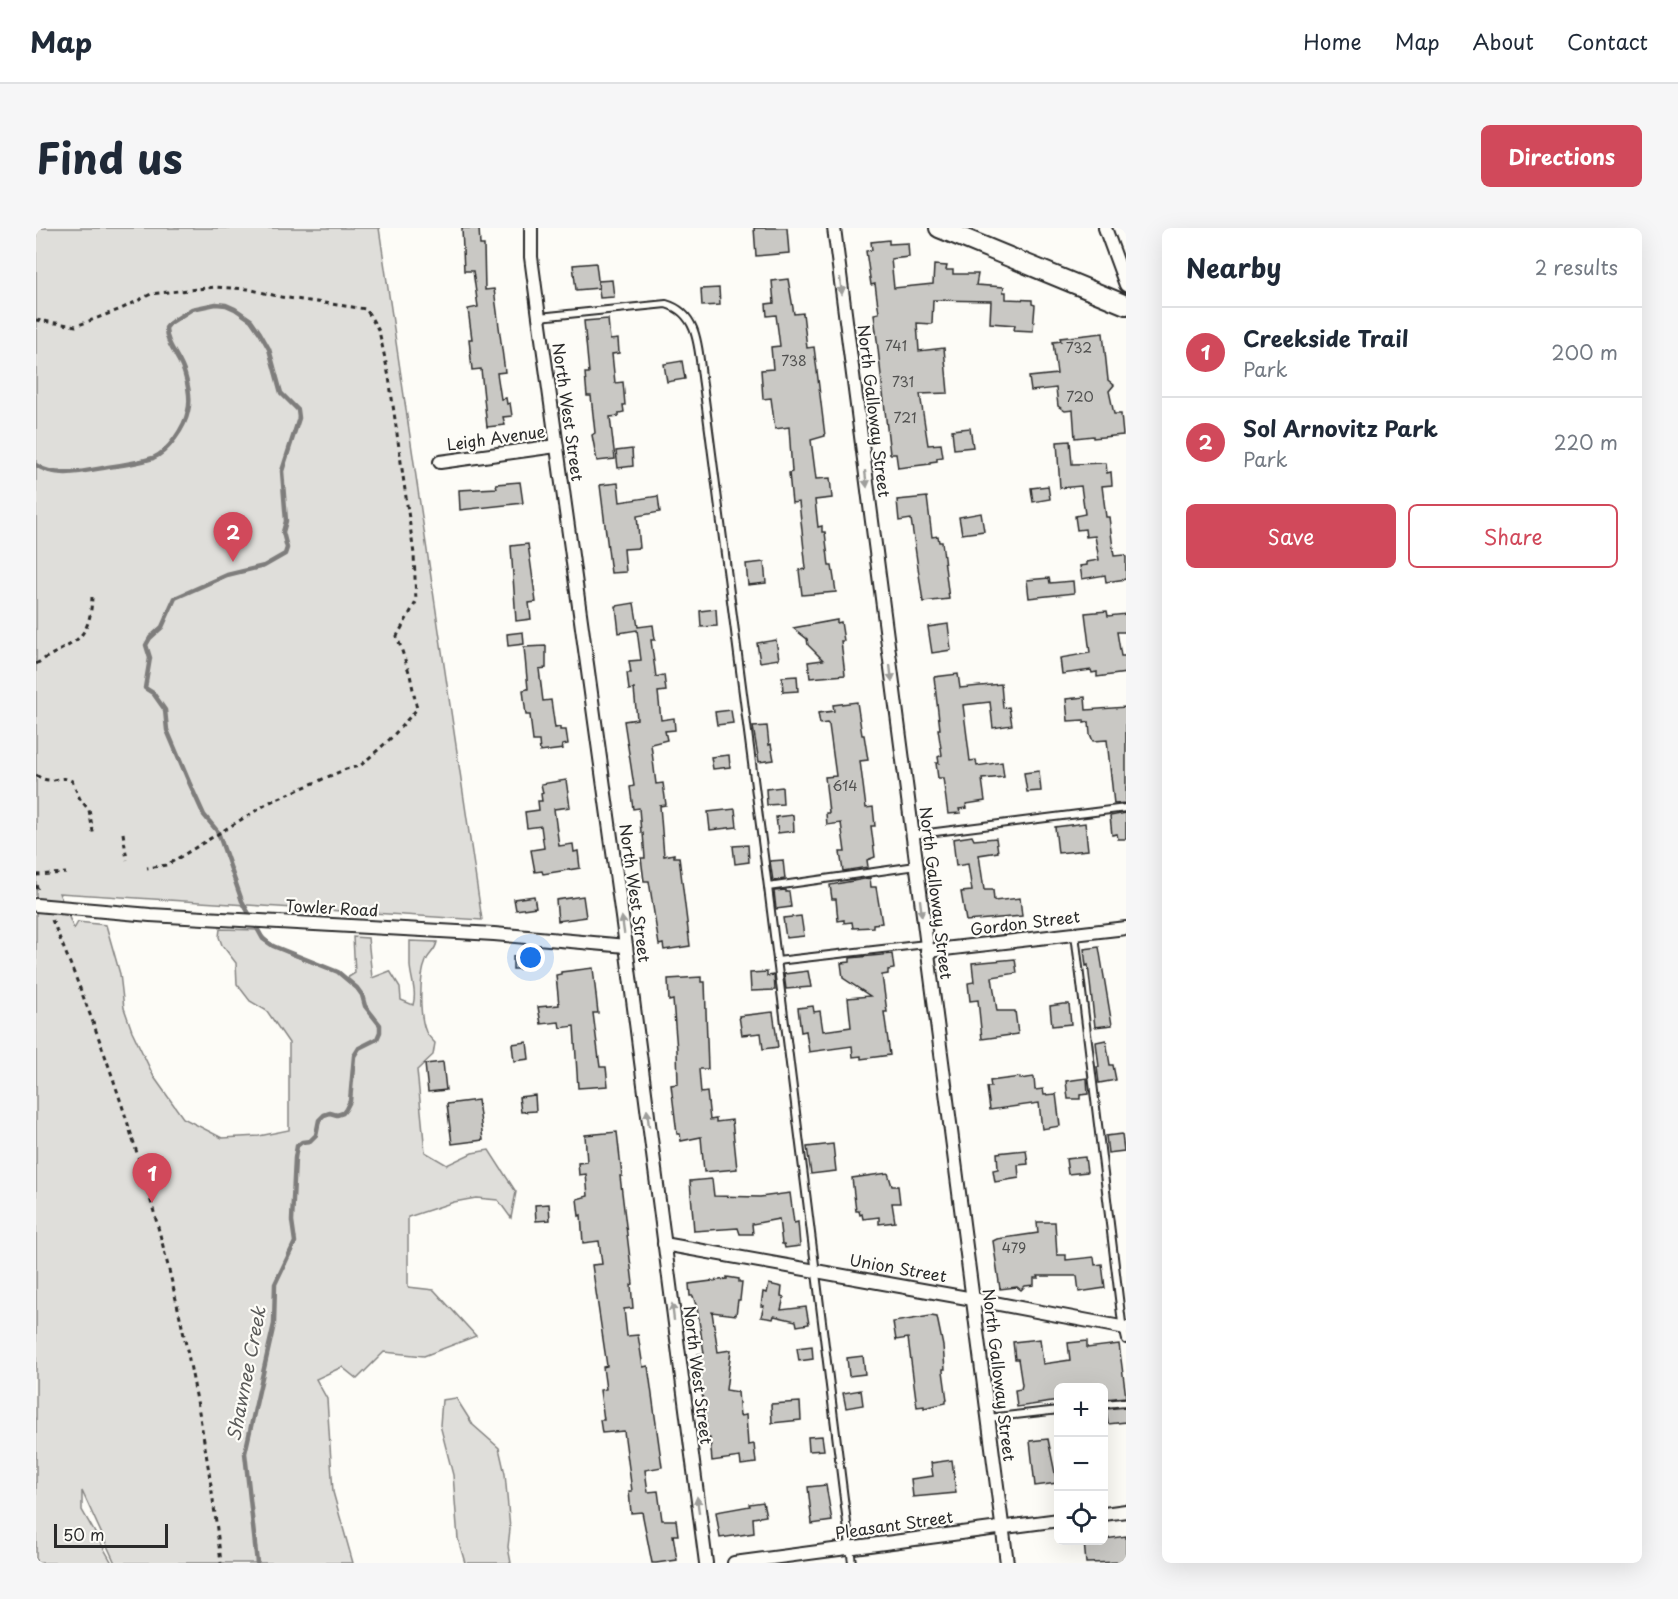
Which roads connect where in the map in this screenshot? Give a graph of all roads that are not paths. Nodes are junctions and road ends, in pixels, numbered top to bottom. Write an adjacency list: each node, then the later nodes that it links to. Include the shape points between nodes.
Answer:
1 (531, 228): 7 (street, North West Street)
2 (834, 228): 11 (street, North Galloway Street, one-way to 11)
3 (939, 228): 6 (street)
4 (1106, 228): 5 (street)
5 (1126, 285)
6 (1126, 305)
7 (538, 317): 8 (street, North West Street); 13 (lane, via 666,304 685,313 693,325)
8 (556, 446): 9 (street, Leigh Avenue); 17 (street, North West Street, one-way to 8)
9 (440, 462)
10 (1126, 808): 11 (lane)
11 (912, 835): 12 (street, North Galloway Street)
12 (916, 866): 13 (lane); 18 (street, North Galloway Street, one-way to 18)
13 (768, 887): 19 (lane)
14 (41, 905): 17 (street, Towler Road)
15 (1126, 928): 16 (street, Gordon Street)
16 (1075, 934): 18 (street, Gordon Street); 23 (lane)
17 (626, 946): 20 (street, North West Street, one-way to 17)
18 (927, 947): 19 (lane); 22 (street, North Galloway Street)
19 (777, 961): 21 (lane)
20 (664, 1244): 21 (street, Union Street); 33 (street, North West Street, one-way to 20)
21 (816, 1270): 22 (street, Union Street); 32 (lane)
22 (973, 1299): 23 (street, Union Street); 27 (street, North Galloway Street)
23 (1126, 1332)
24 (1126, 1402): 25 (lane)
25 (1108, 1404)
26 (1054, 1411): 27 (lane)
27 (988, 1418): 31 (street, North Galloway Street)
28 (1126, 1511): 29 (street)
29 (1108, 1513)
30 (1054, 1521): 31 (street, Pleasant Street)
31 (1002, 1527): 32 (street, Pleasant Street); 36 (street, North Galloway Street)
32 (850, 1548): 34 (street, Pleasant Street); 35 (lane)
33 (705, 1563)
34 (734, 1563)
35 (852, 1563)
36 (1007, 1563)

